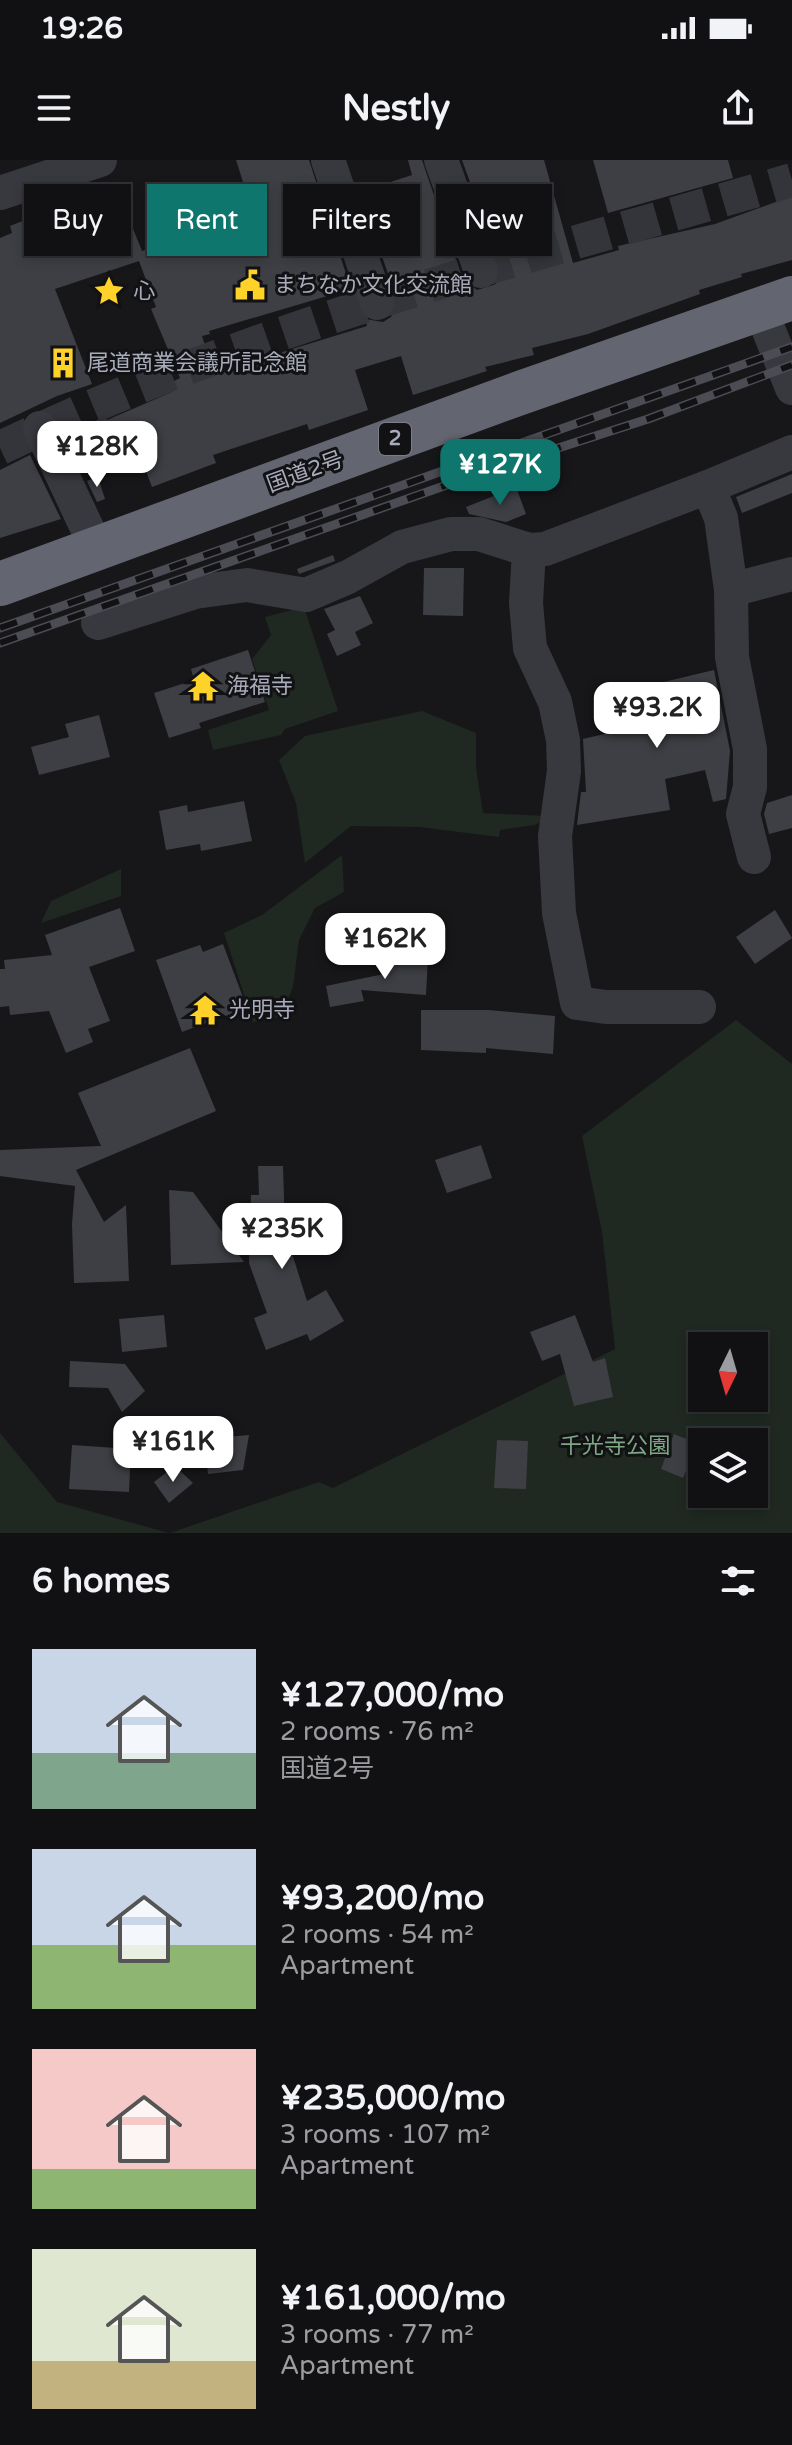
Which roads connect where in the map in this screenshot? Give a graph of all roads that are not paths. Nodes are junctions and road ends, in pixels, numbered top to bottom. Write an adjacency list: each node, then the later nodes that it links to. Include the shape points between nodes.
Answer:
1 (100, 160): 4 (street)
2 (328, 160): 6 (street)
3 (441, 160): 5 (street)
4 (0, 193)
5 (481, 271)
6 (377, 303)
7 (776, 305): 8 (street); 12 (highway, 国道2号 / 2)
8 (792, 388)
9 (40, 428): 12 (street)
10 (792, 452): 11 (street)
11 (708, 487): 13 (street, via 600,530); 16 (street, via 721,518)
12 (96, 547): 15 (highway, 国道2号 / 2)
13 (529, 550): 17 (street, via 479,534 451,534 402,547 306,595 247,585 208,590); 19 (street, via 530,648 555,702 563,740 555,836 559,913 577,1003)
14 (792, 574): 16 (street)
15 (0, 584)
16 (731, 590): 18 (street, via 732,657 750,749 750,787 743,814)
17 (98, 623)
18 (754, 857)
19 (699, 1007)

